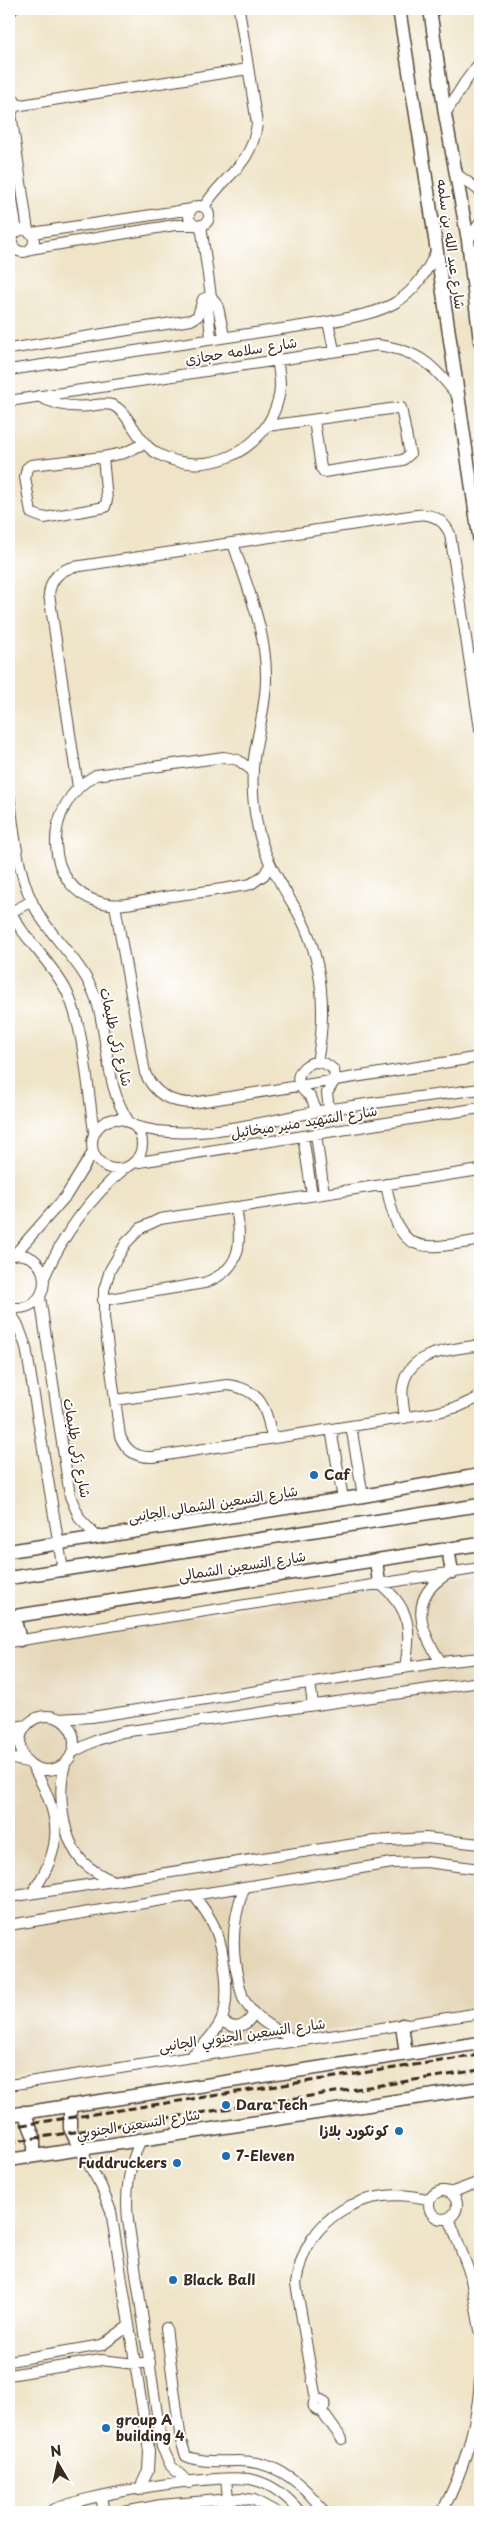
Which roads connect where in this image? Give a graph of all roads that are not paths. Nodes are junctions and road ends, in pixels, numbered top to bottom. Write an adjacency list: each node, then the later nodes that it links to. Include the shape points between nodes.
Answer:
1 (13, 9): 5 (street)
2 (239, 9): 7 (street)
3 (399, 9): 23 (main road, شارع عبد الله بن سلمه)
4 (430, 9): 10 (main road, شارع عبد الله بن سلمه)
5 (9, 14)
6 (480, 62): 10 (street)
7 (248, 69): 9 (street); 14 (street, via 257,124 253,142 240,166 215,189)
8 (9, 93): 9 (street, via 13,97)
9 (12, 111): 18 (street)
10 (446, 114): 11 (main road, شارع عبد الله بن سلمه)
11 (458, 175): 13 (street); 20 (main road, شارع عبد الله بن سلمه)
12 (9, 180): 19 (street)
13 (480, 191)
14 (204, 207): 15 (street); 17 (street, via 208,217)
15 (192, 209): 17 (street, via 189,218); 18 (street)
16 (480, 223): 20 (street)
17 (198, 225): 22 (street, via 175,225); 24 (street)
18 (30, 232): 19 (street); 22 (street, via 34,239)
19 (14, 233): 21 (street)
20 (468, 240): 28 (main road, شارع عبد الله بن سلمه)
21 (12, 249): 22 (street)
22 (30, 249)
23 (437, 250): 25 (street, شارع سلامه حجازى, via 420,282 392,306 376,313); 34 (main road, شارع عبد الله بن سلمه)
24 (211, 296): 26 (street, via 218,307); 27 (street, via 208,308); 29 (street, via 203,299 198,316 191,320)
25 (328, 322): 26 (street, شارع سلامه حجازى); 30 (street)
26 (224, 336): 27 (street, شارع سلامه حجازى)
27 (212, 338): 32 (street, شارع سلامه حجازى)
28 (480, 341)
29 (9, 349)
30 (334, 350): 31 (street, شارع سلامه حجازى); 34 (street, شارع سلامه حجازى, via 377,345 397,347 416,354 432,365)
31 (277, 359): 33 (street, شارع سلامه حجازى); 37 (street, via 279,398)
32 (9, 370)
33 (38, 396): 35 (street, شارع سلامه حجازى); 38 (street, via 63,406 112,405 120,410)
34 (458, 397): 41 (main road, شارع عبد الله بن سلمه)
35 (9, 401)
36 (314, 420): 36 (street, via 401,408 410,454 403,460 322,472); 37 (street)
37 (267, 426): 38 (street, via 242,451 209,463 191,464 174,460)
38 (143, 444): 39 (street, via 124,453)
39 (103, 457): 39 (street, via 27,468 25,477 30,513 44,518 105,507)
40 (233, 543): 42 (street, via 421,514 441,521 451,540); 43 (street, via 258,618 266,660 266,694); 44 (street, via 74,567 63,570 55,578 50,588 50,600)
41 (480, 543)
42 (480, 729)
43 (253, 771): 44 (street, via 238,760 217,758 96,776); 46 (street, via 255,814)
44 (78, 787): 48 (street, via 62,807 56,825 60,862 69,880 84,894)
45 (9, 795): 47 (street, شارع زكى طليمات, via 21,871)
46 (270, 865): 48 (street, via 264,875 251,884); 51 (street, via 303,924 318,968 323,1015)
47 (32, 901): 49 (street); 58 (street, شارع زكى طليمات, via 77,962 90,986 101,1020 113,1089)
48 (115, 905): 53 (street, via 145,1073 155,1088 165,1097 185,1103)
49 (10, 910): 59 (street, via 24,935 57,976 73,1006)
50 (480, 1057): 52 (street)
51 (317, 1062): 52 (street, via 331,1066); 53 (street, via 301,1072)
52 (335, 1080): 53 (street); 56 (street, via 327,1094)
53 (300, 1086): 57 (street, via 312,1097)
54 (480, 1089): 56 (street, شارع الشهيد منير ميخائيل)
55 (480, 1108): 60 (street, شارع الشهيد منير ميخائيل)
56 (329, 1110): 57 (street, شارع الشهيد منير ميخائيل)
57 (314, 1112): 58 (street, شارع الشهيد منير ميخائيل, via 193,1133 163,1133)
58 (132, 1124): 59 (street, via 120,1119 110,1120); 63 (street, via 142,1145)
59 (94, 1132): 62 (street)
60 (316, 1134): 61 (street, شارع الشهيد منير ميخائيل); 66 (street)
61 (304, 1136): 63 (street, شارع الشهيد منير ميخائيل); 67 (street)
62 (93, 1152): 63 (street, via 107,1167); 70 (street, via 66,1196)
63 (130, 1165): 71 (street, via 86,1206 70,1228)
64 (480, 1170): 65 (street)
65 (386, 1184): 66 (street); 69 (street, via 396,1224 412,1241 434,1247)
66 (324, 1193): 67 (street)
67 (312, 1195): 68 (street)
68 (236, 1206): 73 (street, via 171,1216 141,1228 115,1261); 73 (street, via 240,1246 232,1263 218,1277 196,1285)
69 (480, 1240)
70 (12, 1255): 71 (street, via 27,1256 37,1262)
71 (44, 1278): 72 (street)
72 (40, 1297): 74 (street, via 27,1307); 86 (street, شارع زكى طليمات, via 70,1496 80,1519)
73 (103, 1300): 77 (street)
74 (9, 1309): 87 (street, via 26,1347)
75 (480, 1345): 78 (street, via 438,1352 414,1364 402,1387)
76 (480, 1397): 78 (street, via 446,1410)
77 (115, 1400): 81 (street, via 237,1386 256,1396 263,1404); 81 (street, via 122,1442 138,1456)
78 (405, 1418): 79 (street)
79 (352, 1426): 80 (street); 83 (street)
80 (331, 1429): 81 (street); 84 (street)
81 (272, 1438)
82 (480, 1476): 83 (main road, شارع التسعين الشمالى الجانبى)
83 (363, 1496): 84 (main road, شارع التسعين الشمالى الجانبى)
84 (343, 1499): 86 (main road, شارع التسعين الشمالى الجانبى)
85 (480, 1505): 93 (main road, شارع التسعين الشمالى)
86 (97, 1537): 87 (main road, شارع التسعين الشمالى الجانبى)
87 (59, 1543): 90 (main road, شارع التسعين الشمالى الجانبى); 93 (street)
88 (480, 1544): 89 (main road, شارع التسعين الشمالى)
89 (448, 1549): 91 (main road, شارع التسعين الشمالى); 94 (main road)
90 (9, 1551)
91 (376, 1560): 96 (main road); 97 (main road, شارع التسعين الشمالى)
92 (480, 1568): 94 (street)
93 (63, 1570): 95 (main road, شارع التسعين الشمالى)
94 (452, 1572): 96 (street); 100 (street, via 431,1587 421,1611 425,1637)
95 (9, 1578)
96 (379, 1584): 98 (street); 101 (street, via 396,1599 407,1618)
97 (10, 1616): 98 (main road)
98 (14, 1641)
99 (480, 1658): 100 (street)
100 (441, 1662): 101 (street)
101 (406, 1668): 103 (street)
102 (480, 1682): 104 (street)
103 (310, 1683): 104 (street); 105 (street, via 92,1717)
104 (313, 1705): 108 (street, via 122,1732)
105 (60, 1719): 106 (street, via 42,1717); 108 (street, via 74,1736)
106 (27, 1725): 107 (street); 110 (street, via 20,1743)
107 (9, 1728)
108 (73, 1752): 111 (street)
109 (9, 1758): 110 (street)
110 (30, 1764): 111 (street, via 50,1770); 116 (street, via 50,1801 56,1832 50,1864)
111 (66, 1764): 114 (street, via 62,1800 71,1842 83,1862)
112 (480, 1844): 114 (street, via 400,1838)
113 (480, 1869): 115 (street, via 426,1862 392,1863)
114 (114, 1881): 116 (street)
115 (244, 1888): 118 (street); 121 (street, via 235,1912 233,1941 240,1989)
116 (32, 1893): 117 (street)
117 (9, 1897)
118 (195, 1897): 119 (street); 122 (street, via 214,1926 220,1947 226,1999)
119 (9, 1925)
120 (480, 2013): 123 (street, شارع التسعين الجنوبي الجانبى)
121 (253, 2014): 122 (street, via 245,2025 239,2027); 124 (street)
122 (222, 2020): 127 (street)
123 (402, 2025): 124 (street, شارع التسعين الجنوبي الجانبى); 126 (main road)
124 (296, 2040): 127 (street, شارع التسعين الجنوبي الجانبى)
125 (480, 2043): 126 (main road, شارع التسعين الجنوبي)
126 (406, 2054): 130 (main road, شارع التسعين الجنوبي)
127 (191, 2056): 128 (street, شارع التسعين الجنوبي الجانبى)
128 (9, 2084)
129 (480, 2088): 133 (main road, شارع التسعين الجنوبي)
130 (70, 2105): 131 (main road, شارع التسعين الجنوبي); 134 (main road, via 70,2128)
131 (24, 2112): 132 (main road, شارع التسعين الجنوبي); 135 (main road, via 34,2137)
132 (9, 2115)
133 (141, 2139): 134 (main road, شارع التسعين الجنوبي); 147 (street, via 130,2165 127,2196)
134 (80, 2149): 135 (main road, شارع التسعين الجنوبي); 141 (street, via 102,2186 110,2211)
135 (34, 2156): 136 (main road, شارع التسعين الجنوبي)
136 (9, 2160)
137 (480, 2182): 138 (street)
138 (450, 2193): 139 (street, via 439,2192); 140 (street, via 457,2206)
139 (430, 2200): 140 (street, via 430,2209 436,2216); 151 (street, via 398,2194 365,2199 327,2221 304,2251 296,2284 316,2400 323,2402 321,2410)
140 (449, 2218): 143 (street, via 470,2274)
141 (129, 2326): 144 (street); 148 (street)
142 (166, 2328): 162 (street, via 181,2441 186,2456 206,2461 256,2462 274,2467 305,2488)
143 (480, 2330)
144 (102, 2345): 145 (street); 146 (street)
145 (105, 2360): 148 (street); 149 (street)
146 (9, 2361)
147 (150, 2362): 148 (street); 153 (street, via 162,2447 171,2466)
148 (135, 2364): 154 (street, via 149,2451 148,2471)
149 (9, 2375)
150 (480, 2380): 163 (street, via 474,2431 465,2461)
151 (342, 2438)
152 (226, 2479): 153 (street); 156 (street); 161 (street, via 240,2478 269,2485 282,2493)
153 (189, 2483): 154 (street)
154 (139, 2490): 155 (street)
155 (101, 2497): 157 (street, via 74,2502); 158 (street)
156 (228, 2498): 159 (street); 160 (street, via 254,2500)
157 (49, 2512)
158 (104, 2512)
159 (124, 2512)
160 (276, 2512)
161 (300, 2512)
162 (324, 2512)
163 (442, 2512)

